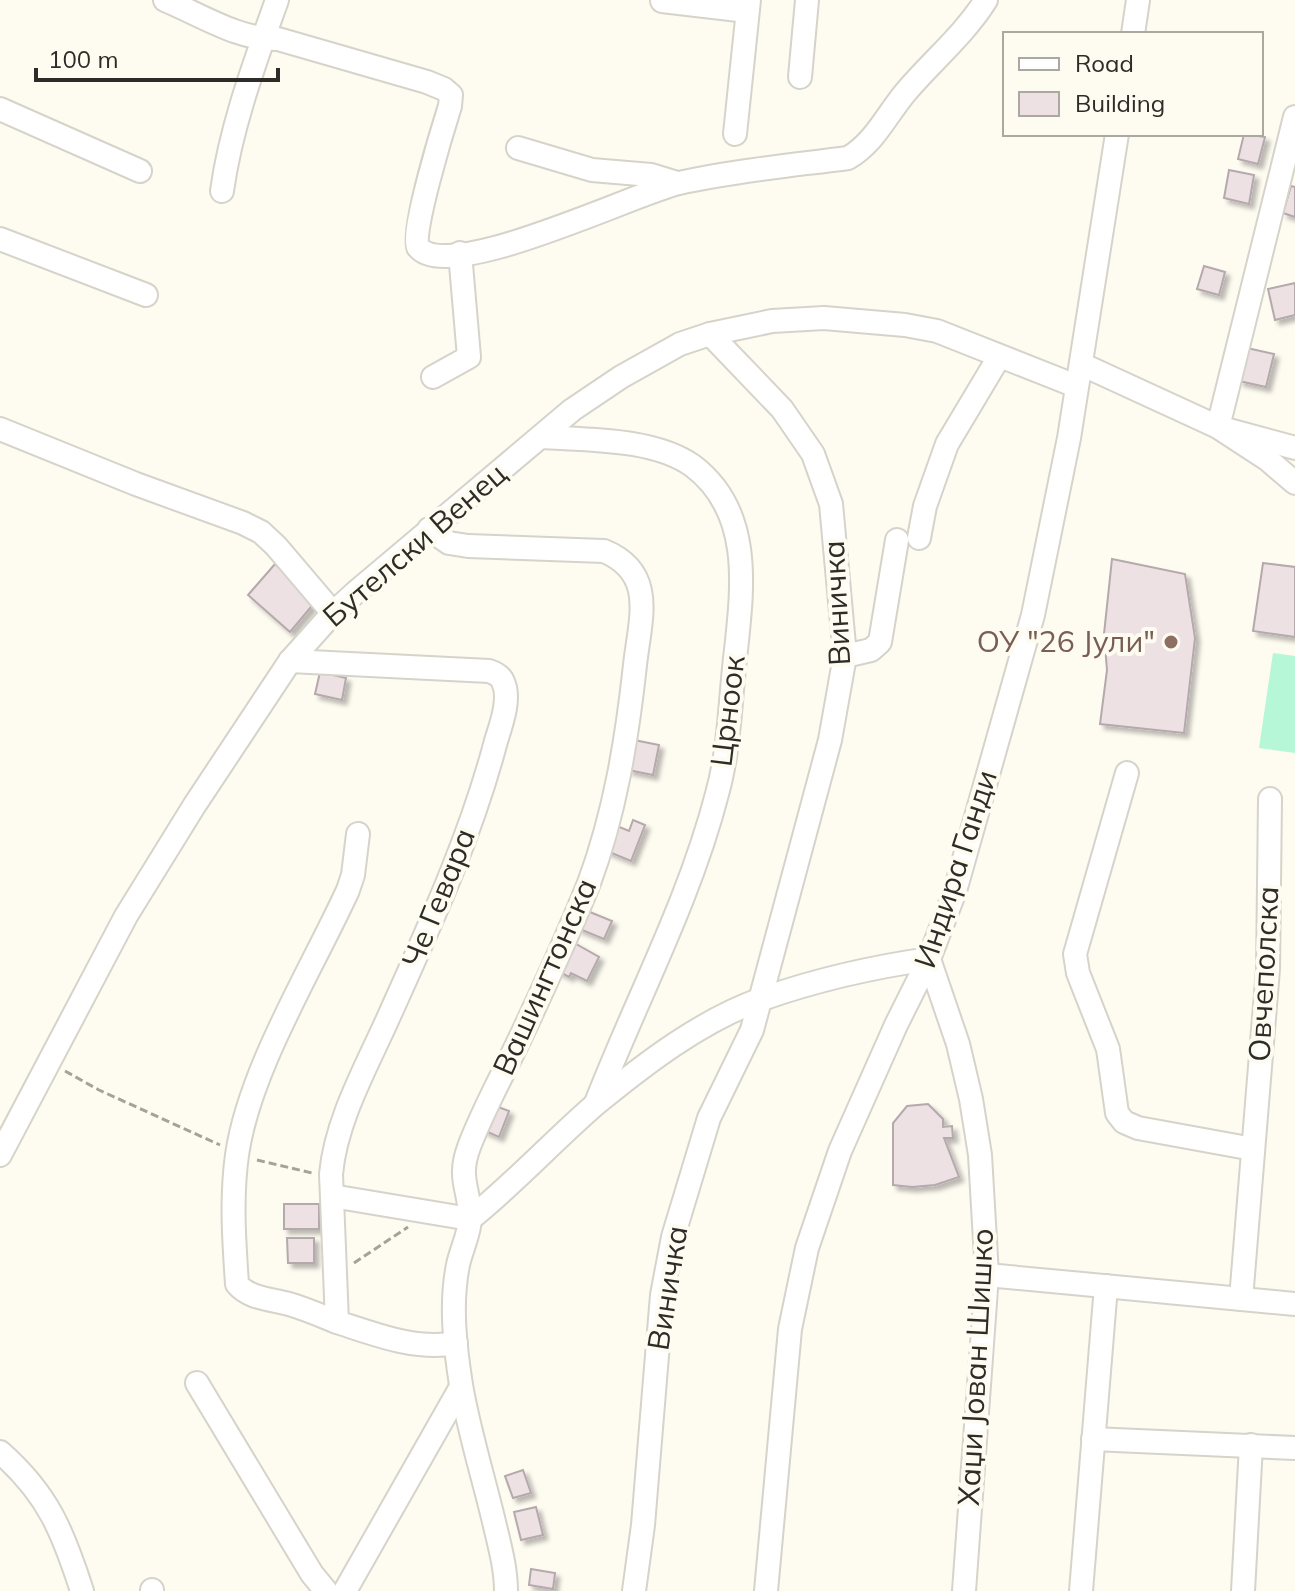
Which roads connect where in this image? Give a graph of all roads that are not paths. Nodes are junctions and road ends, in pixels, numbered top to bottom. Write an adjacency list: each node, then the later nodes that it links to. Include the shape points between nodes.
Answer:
1 (165, 0): 9 (street)
2 (277, 0): 9 (street)
3 (807, 0): 10 (street)
4 (986, 0): 17 (street, via 862,150 848,158)
5 (1138, 0): 8 (street)
6 (662, 1): 7 (street)
7 (748, 6): 13 (street)
8 (1133, 32)
9 (261, 39): 18 (street); 20 (street, via 278,39 427,82 451,95 416,242 426,253)
10 (800, 77)
11 (0, 109): 16 (street)
12 (1295, 117): 27 (street)
13 (735, 134)
14 (1117, 136): 24 (street, Индира Ганди)
15 (518, 148): 17 (street, via 592,170)
16 (140, 171)
17 (677, 183): 20 (street, via 508,247)
18 (222, 191)
19 (0, 239): 21 (street)
20 (460, 253): 25 (street, via 469,357)
21 (146, 295)
22 (710, 334): 23 (street, Бутелски Венец, via 772,321 873,320 937,331); 29 (street, Бутелски Венец, via 680,344 621,377); 34 (street, Виничка, via 782,409 813,454 831,504)
23 (999, 357): 26 (street, Бутелски Венец); 34 (street, via 947,444 908,539 880,642 871,650)
24 (1081, 364): 26 (street, Индира Ганди); 27 (street)
25 (433, 377)
26 (1076, 386): 39 (street, Индира Ганди, via 1033,615 955,891)
27 (1218, 427): 30 (street); 31 (street)
28 (0, 429): 33 (street, via 261,532)
29 (541, 437): 32 (street, Бутелски Венец); 41 (street, Црноок, via 643,446 671,453 694,467 716,489 734,521 742,560 718,792 681,906)
30 (1295, 448)
31 (1295, 483)
32 (429, 529): 33 (street, Бутелски Венец); 44 (street, Вашингтонска, via 449,543 468,546 604,551 630,566 638,577 642,603 626,736 605,834 576,911 468,1149)
33 (333, 613): 35 (street, Бутелски Венец)
34 (845, 656): 40 (street, Виничка, via 830,740)
35 (290, 661): 43 (street, Бутелски Венец, via 126,916); 45 (street, Че Гевара, via 489,671 505,684 505,709 485,785 443,896 352,1100 333,1160)
36 (1127, 773): 42 (street, via 1075,954 1108,1049 1117,1113 1138,1128)
37 (1270, 799): 42 (street, Овчеполска, via 1268,969)
38 (358, 834): 52 (street, via 348,890 262,1072 237,1152 232,1219 237,1284 250,1294)
39 (929, 959): 40 (street); 48 (street, Хаџи Јован Шишко, via 971,1099); 65 (street, Индира Ганди, via 840,1151 807,1248 790,1329)
40 (760, 999): 41 (street, via 697,1030); 64 (street, Виничка, via 752,1030 709,1118 673,1237 662,1295)
41 (596, 1104): 46 (street)
42 (1253, 1149): 50 (street, Овчеполска)
43 (0, 1155)
44 (463, 1182): 46 (street); 47 (street, Вашингтонска)
45 (332, 1185): 47 (street); 52 (street, Че Гевара)
46 (491, 1202): 47 (street)
47 (470, 1219): 53 (street, Вашингтонска, via 458,1267)
48 (987, 1275): 49 (street); 66 (street, Хаџи Јован Шишко)
49 (1106, 1286): 50 (street); 56 (street)
50 (1241, 1299): 51 (street)
51 (1295, 1304)
52 (337, 1322): 53 (street, via 409,1342)
53 (456, 1343): 55 (street, Вашингтонска)
54 (197, 1383): 61 (street)
55 (461, 1387): 62 (street); 63 (street, Вашингтонска)
56 (1093, 1439): 57 (street); 67 (street)
57 (1251, 1445): 58 (street); 68 (street)
58 (1295, 1448)
59 (0, 1452): 60 (street, via 46,1502 62,1533)
60 (78, 1590)
61 (326, 1591)
62 (345, 1591)
63 (506, 1591)
64 (634, 1591)
65 (766, 1591)
66 (964, 1591)
67 (1081, 1591)
68 (1243, 1591)

